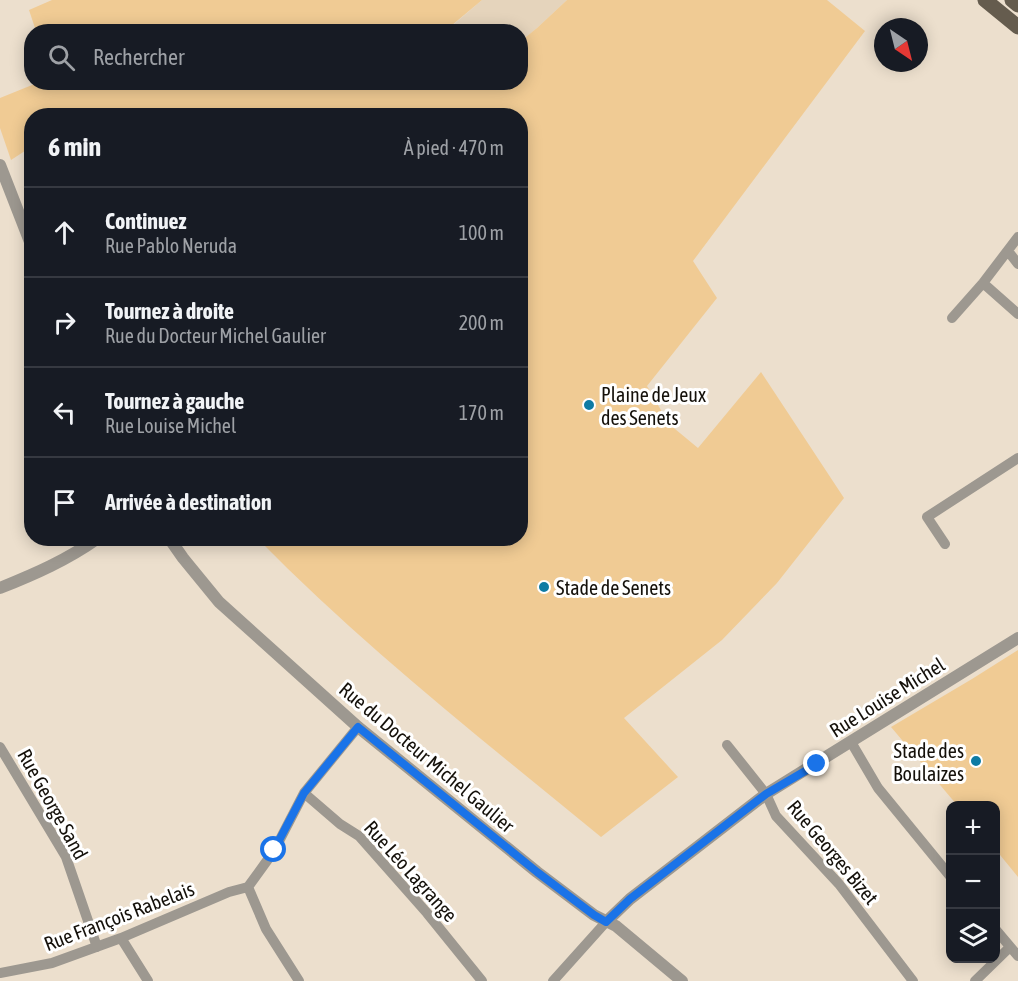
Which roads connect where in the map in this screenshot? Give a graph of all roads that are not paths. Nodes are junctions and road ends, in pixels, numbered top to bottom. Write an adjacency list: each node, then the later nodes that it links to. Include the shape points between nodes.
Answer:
1 (985, 0): 4 (main road)
2 (1012, 0): 3 (main road)
3 (1018, 4)
4 (1018, 27)
5 (0, 165): 6 (street)
6 (24, 226)
7 (1018, 237): 8 (street)
8 (1008, 251): 9 (street); 10 (street)
9 (1018, 264)
10 (983, 282): 11 (street); 12 (street)
11 (1018, 314)
12 (952, 318)
13 (1018, 458): 14 (street, via 927,517)
14 (945, 544)
15 (87, 546): 17 (street, via 41,572)
16 (175, 546): 19 (street, Rue du Docteur Michel Gaulier, via 219,602)
17 (0, 588)
18 (1018, 638): 20 (street, Rue Louise Michel)
19 (358, 727): 23 (street); 27 (street, Rue du Docteur Michel Gaulier, via 537,872)
20 (851, 742): 24 (street, Rue Louise Michel); 25 (street, via 878,788)
21 (727, 745): 24 (street, Rue Georges Bizet)
22 (0, 747): 30 (street, Rue George Sand, via 66,857)
23 (304, 793): 26 (street, via 274,850); 36 (street, Rue Léo Lagrange, via 359,836)
24 (766, 794): 27 (street, Rue Louise Michel); 39 (street, Rue Georges Bizet, via 776,816 839,884)
25 (946, 870)
26 (248, 887): 29 (street, Rue François Rabelais); 35 (street, via 266,929)
27 (606, 922): 37 (street); 38 (street, Rue du Docteur Michel Gaulier)
28 (1000, 935): 31 (street)
29 (121, 938): 30 (street, Rue François Rabelais); 34 (street)
30 (97, 947): 33 (street, Rue François Rabelais, via 52,963)
31 (1010, 947): 32 (street); 40 (street)
32 (1018, 956)
33 (0, 972)
34 (148, 981)
35 (299, 981)
36 (482, 981)
37 (553, 981)
38 (682, 981)
39 (913, 981)
40 (975, 981)

